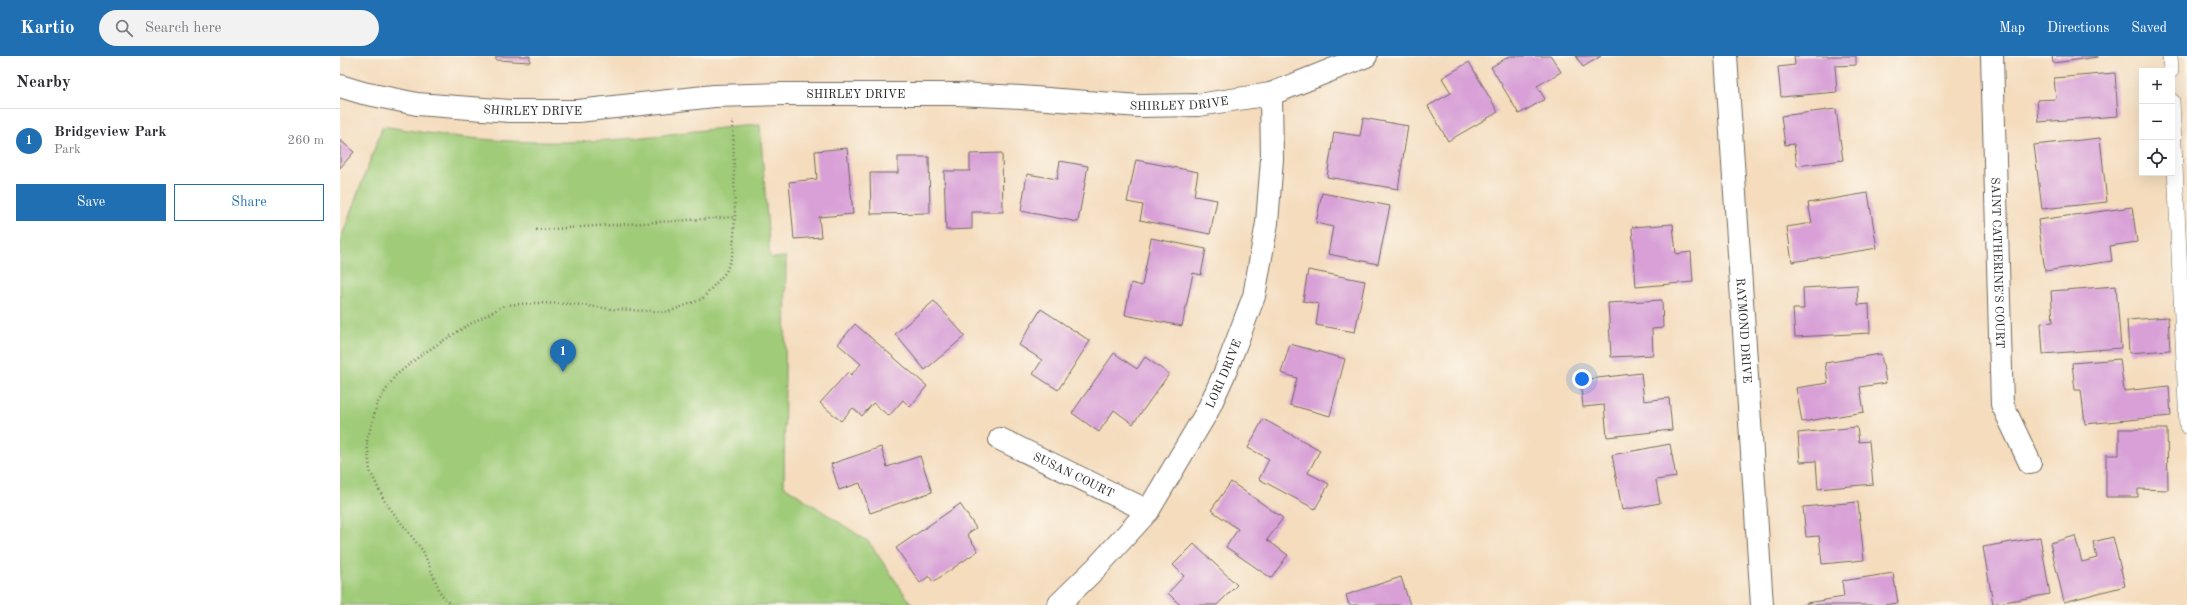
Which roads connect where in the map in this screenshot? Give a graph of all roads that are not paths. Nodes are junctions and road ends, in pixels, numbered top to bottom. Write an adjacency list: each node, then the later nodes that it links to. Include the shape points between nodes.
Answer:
1 (1366, 56): 7 (street, SHIRLEY DRIVE)
2 (1726, 56): 14 (street, RAYMOND DRIVE)
3 (1992, 56): 11 (street, SAINT CATHERINE'S COURT, via 2002,404)
4 (2170, 56): 5 (lane)
5 (2171, 68)
6 (340, 86): 7 (street, SHIRLEY DRIVE, via 417,104 510,111 578,111 732,95 957,94 1139,106 1198,105)
7 (1271, 94): 12 (street, LORI DRIVE, via 1272,159 1267,223 1254,296 1207,412)
8 (2172, 104): 9 (lane)
9 (2187, 426)
10 (1000, 439): 12 (street, SUSAN COURT)
11 (2030, 463)
12 (1148, 511): 13 (street, LORI DRIVE)
13 (1058, 605)
14 (1762, 605)

